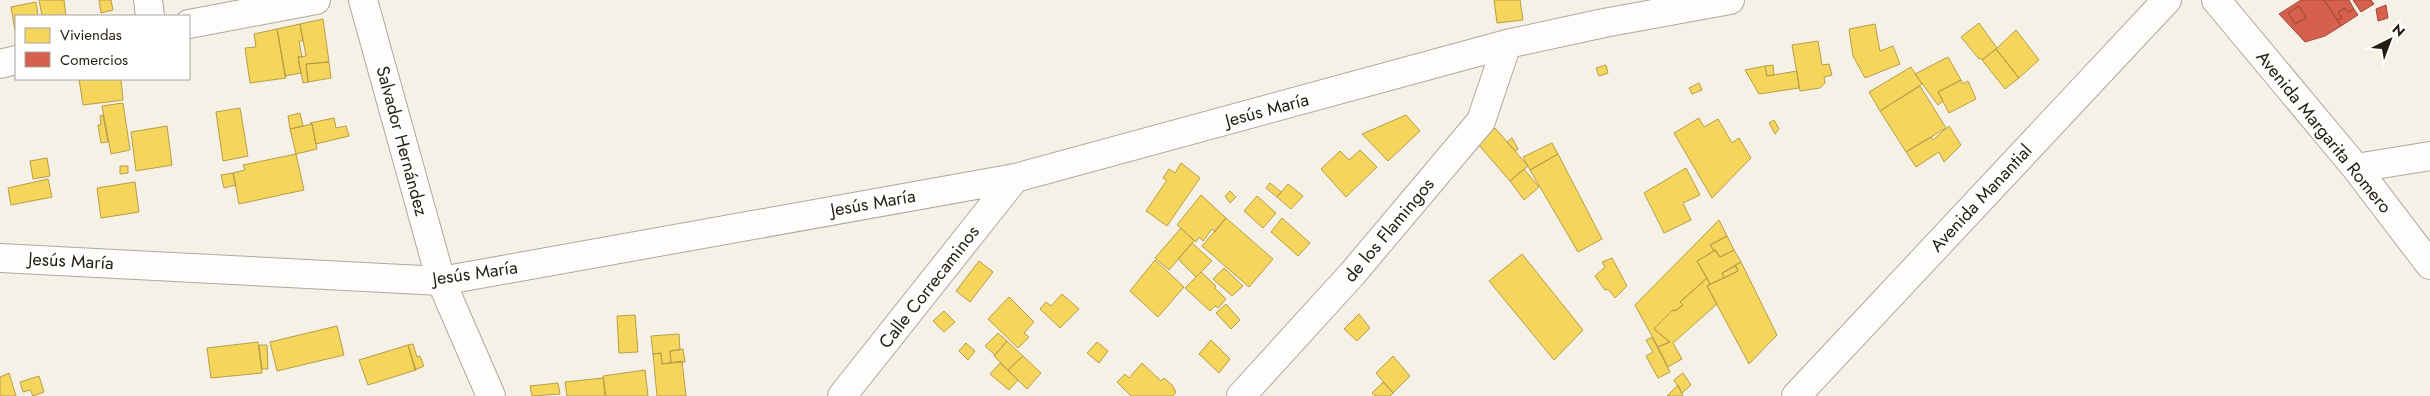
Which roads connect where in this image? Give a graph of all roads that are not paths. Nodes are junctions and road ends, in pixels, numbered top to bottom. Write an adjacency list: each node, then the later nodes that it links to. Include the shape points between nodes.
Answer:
1 (148, 0): 8 (street)
2 (316, 0): 9 (street)
3 (363, 0): 18 (street, Salvador Hernández)
4 (1730, 0): 7 (street, Jesús María)
5 (2166, 0): 22 (street, Avenida Manantial)
6 (2216, 0): 14 (street, Avenida Margarita Romero)
7 (1601, 11): 10 (street, Jesús María)
8 (150, 15)
9 (190, 24)
10 (1507, 44): 15 (street, Jesús María); 21 (street, de los Flamingos, via 1481,121 1353,273)
11 (15, 60): 12 (street)
12 (0, 64)
13 (2430, 156): 14 (street)
14 (2356, 168): 17 (street, Avenida Margarita Romero)
15 (1015, 178): 18 (street, Jesús María); 20 (street, Calle Correcaminos)
16 (0, 258): 18 (street, Jesús María)
17 (2430, 264)
18 (441, 281): 19 (street, Salvador Hernández)
19 (491, 396)
20 (842, 396)
21 (1241, 396)
22 (1796, 396)

